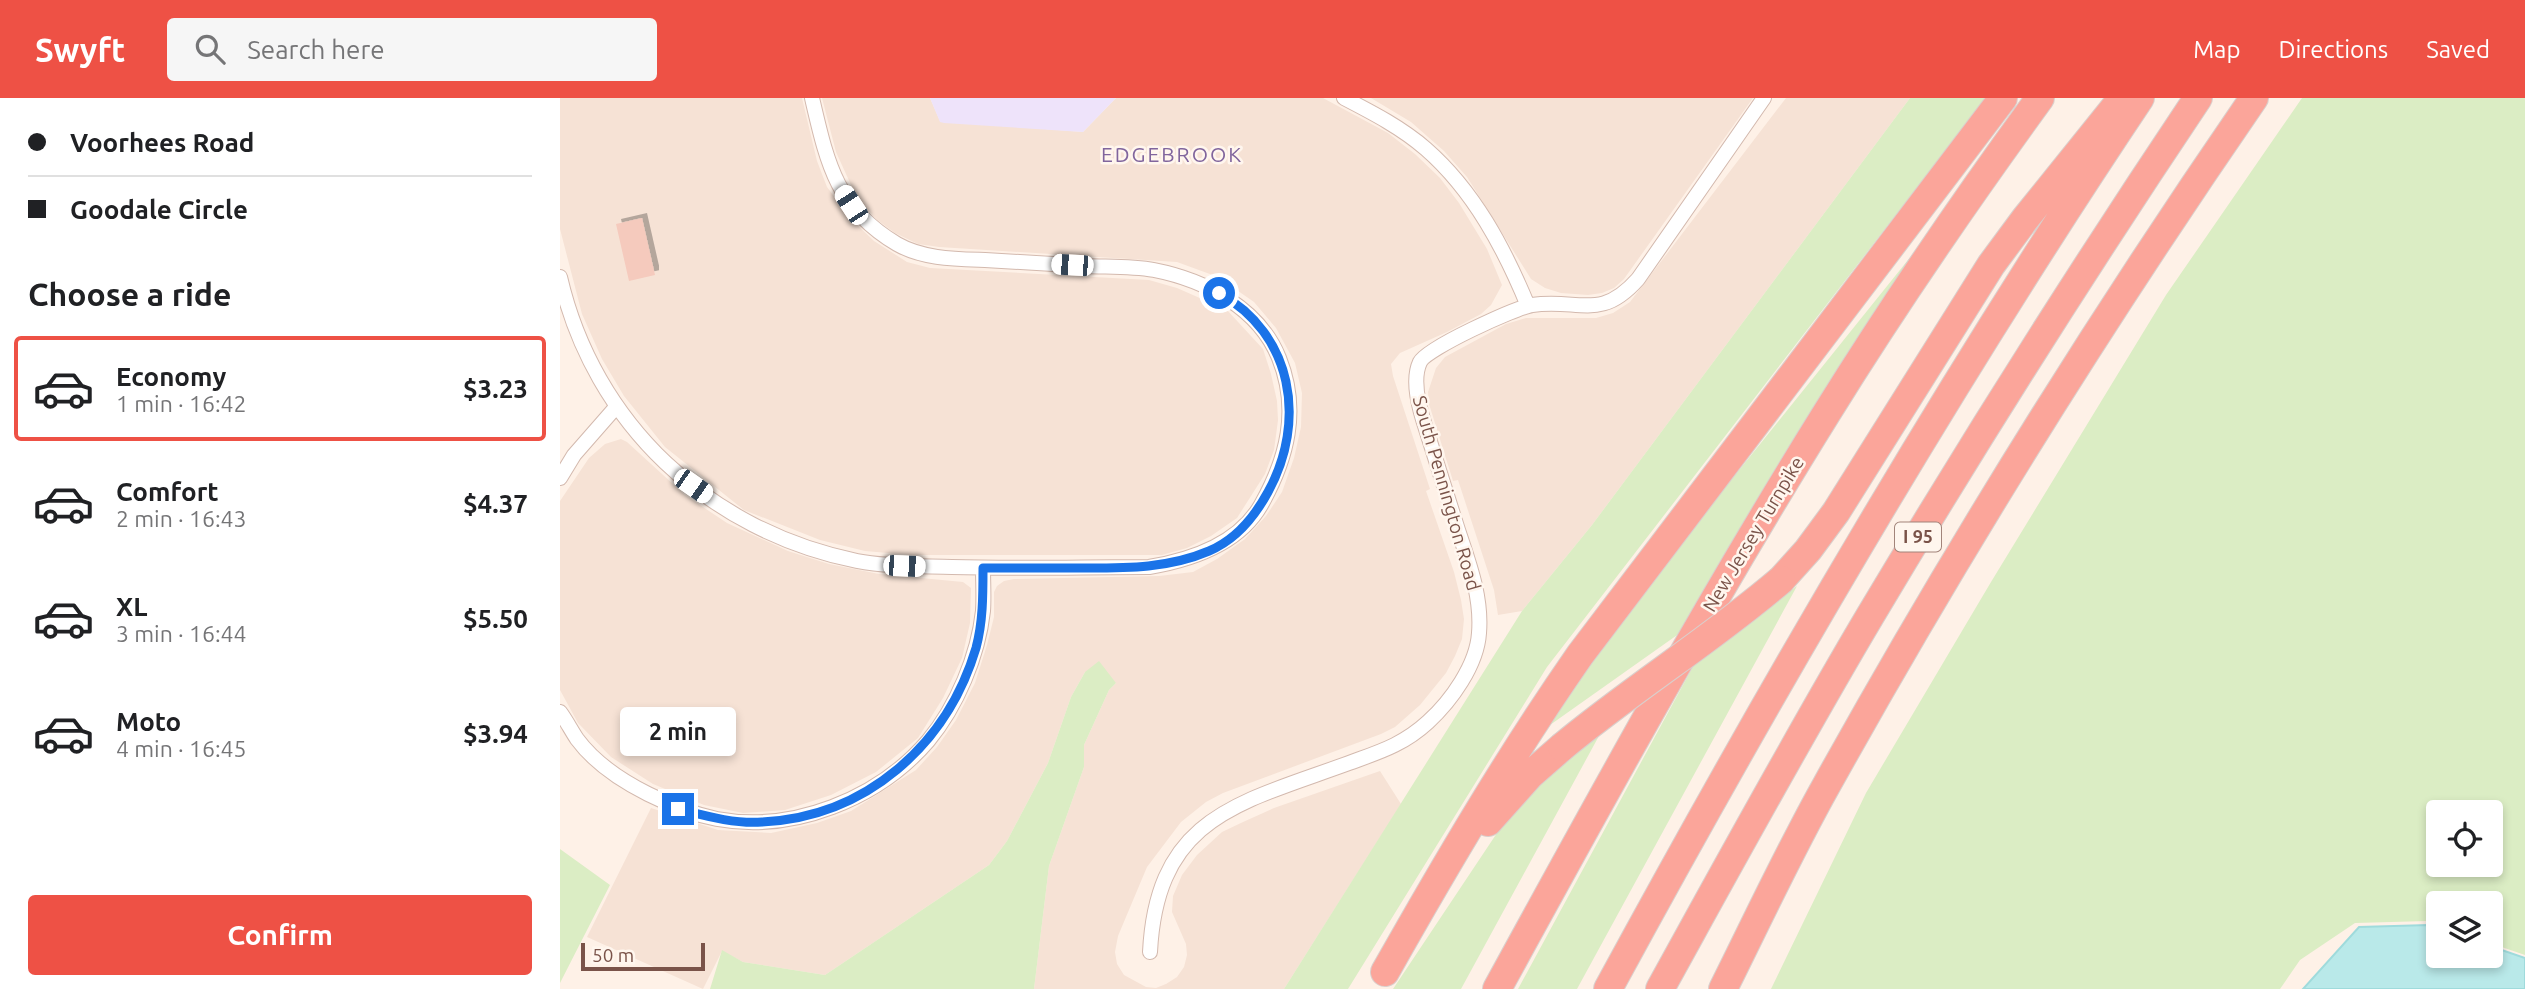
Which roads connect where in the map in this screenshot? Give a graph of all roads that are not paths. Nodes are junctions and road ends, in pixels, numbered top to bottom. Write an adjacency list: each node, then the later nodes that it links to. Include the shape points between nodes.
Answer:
1 (813, 98): 14 (street, via 835,180 851,205 899,245 939,258 1152,270 1205,286 1256,322 1285,372 1290,418 1286,451 1275,479 1259,509 1212,550 1149,567)
2 (1345, 98): 11 (street, via 1427,150 1460,184 1510,261)
3 (1764, 98): 11 (street, South Pennington Road, via 1625,294 1607,303 1584,306)
4 (2003, 98): 17 (highway, via 1580,654 1464,835)
5 (2040, 98): 18 (highway, New Jersey Turnpike, via 1819,425 1658,696)
6 (2122, 98): 17 (highway, bridge, via 1991,265 1808,550 1749,608 1591,723 1530,775 1480,832)
7 (2140, 98): 19 (highway, I 95, via 1905,466 1745,737)
8 (2198, 98): 20 (highway, I 95, via 1945,490 1786,761)
9 (2254, 98): 21 (highway, I 95, via 2082,358 1906,645 1825,788)
10 (560, 276): 12 (street, via 586,353)
11 (1528, 306): 16 (street, South Pennington Road, via 1429,353 1420,361 1416,376 1422,415 1478,598 1479,635 1473,660 1446,703 1400,744 1240,803 1210,820 1172,864 1158,893)
12 (616, 407): 13 (street); 14 (street, via 656,456 693,486 738,517 778,536 860,561)
13 (560, 478)
14 (983, 568): 15 (street, via 983,609 976,647 946,714 907,763 838,805 761,823 678,809 604,766 578,740)
15 (560, 712)
16 (1150, 952)
17 (1380, 981)
18 (1497, 989)
19 (1608, 989)
20 (1660, 989)
21 (1723, 989)

